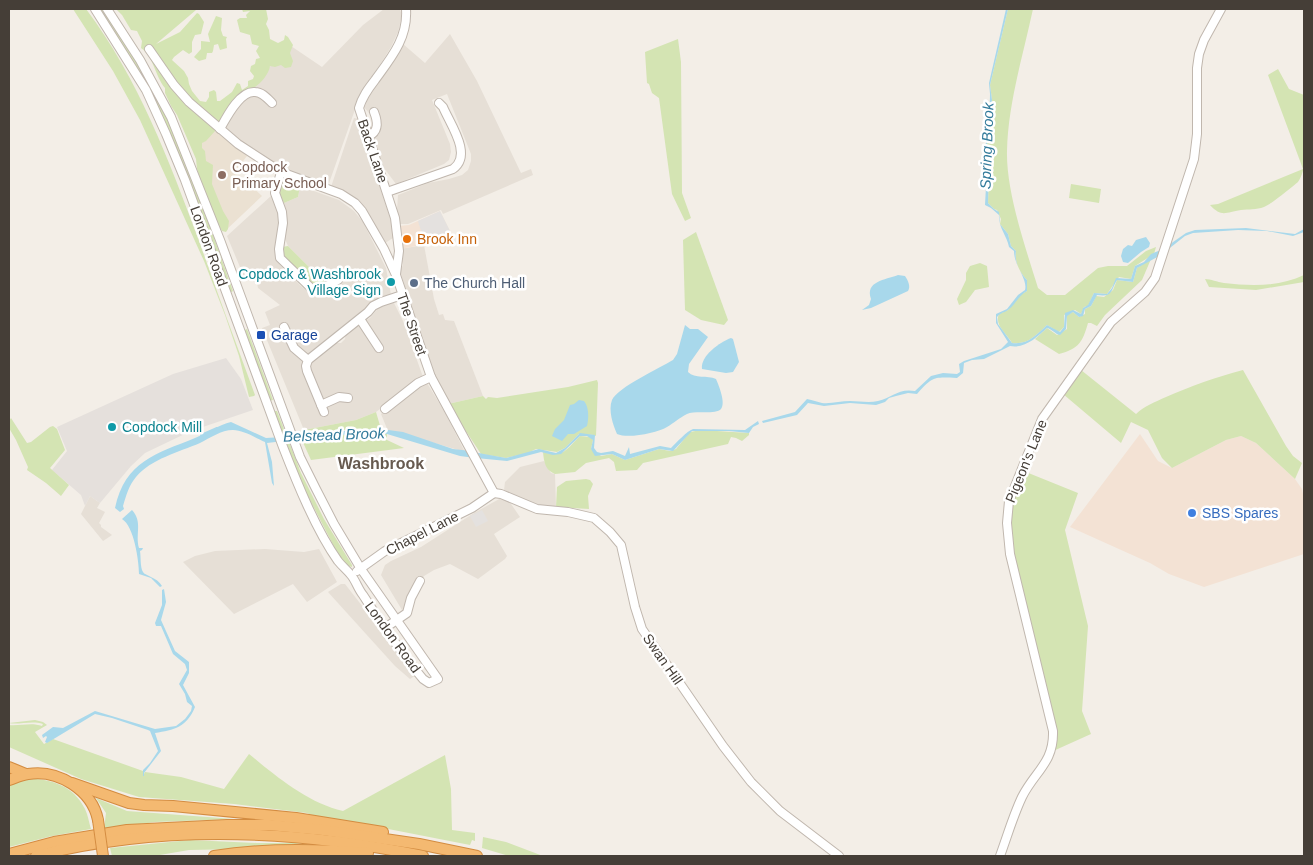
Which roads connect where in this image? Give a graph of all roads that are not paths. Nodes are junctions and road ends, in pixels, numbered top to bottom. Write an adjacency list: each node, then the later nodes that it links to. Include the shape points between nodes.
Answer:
1 (94, 9): 27 (street, London Road, via 146,90 190,194 283,447 316,520 337,559)
2 (107, 9): 26 (street, London Road, via 171,117 295,443 326,510)
3 (406, 9): 10 (street, Back Lane, via 400,43 360,104)
4 (1221, 9): 46 (street, Pigeon's Lane, via 1199,54 1196,153 1155,278 1145,292 1112,322 1042,419 1008,501 1009,549 1053,738 1048,759 1020,802)
5 (149, 49): 9 (street, The Street, via 189,102)
6 (272, 102): 9 (street, via 259,93 247,93)
7 (443, 105): 12 (street, via 460,146 459,163 453,169)
8 (374, 112): 10 (street, via 377,127)
9 (220, 129): 11 (street, The Street)
10 (369, 136): 12 (street, Back Lane)
11 (281, 172): 14 (street, The Street, via 340,194 355,203); 16 (street, via 275,193 283,223 280,258 312,289 319,290)
12 (388, 192): 13 (street, Back Lane)
13 (398, 246): 14 (street); 15 (street, Back Lane)
14 (384, 249): 15 (street, The Street)
15 (396, 275): 17 (street, The Street)
16 (331, 281)
17 (402, 295): 18 (street, via 373,306); 22 (street, The Street)
18 (360, 319): 20 (street); 21 (street)
19 (284, 327): 21 (street, via 294,348)
20 (379, 348)
21 (308, 360): 23 (street, via 307,372 323,408 339,397)
22 (431, 377): 24 (street); 25 (street, The Street)
23 (348, 398)
24 (385, 409)
25 (494, 493): 26 (street, Chapel Lane, via 472,508 385,552); 45 (street, Swan Hill, via 537,509 594,518 610,532 621,545 642,629 723,746 780,811)
26 (361, 569): 27 (street, Chapel Lane); 31 (street, London Road)
27 (351, 574): 32 (street, London Road)
28 (420, 581): 30 (street)
29 (407, 585): 30 (street)
30 (415, 590): 31 (street, via 407,613)
31 (396, 621): 32 (street); 32 (street, London Road, via 438,679 430,683 426,681)
32 (385, 628)
33 (9, 767): 34 (highway)
34 (26, 774): 35 (highway); 36 (highway, via 50,775)
35 (9, 780)
36 (72, 783): 37 (highway, via 129,803 296,818 419,839); 41 (highway, bridge, via 90,800 98,820)
37 (442, 848): 39 (highway, via 323,830 227,825 128,830 54,842); 44 (highway)
38 (406, 853): 40 (highway, via 318,839 216,834 133,839); 42 (highway, via 274,851); 43 (highway)
39 (9, 854)
40 (36, 856)
41 (104, 856)
42 (214, 856)
43 (423, 856)
44 (477, 856)
45 (839, 856)
46 (1000, 856)

